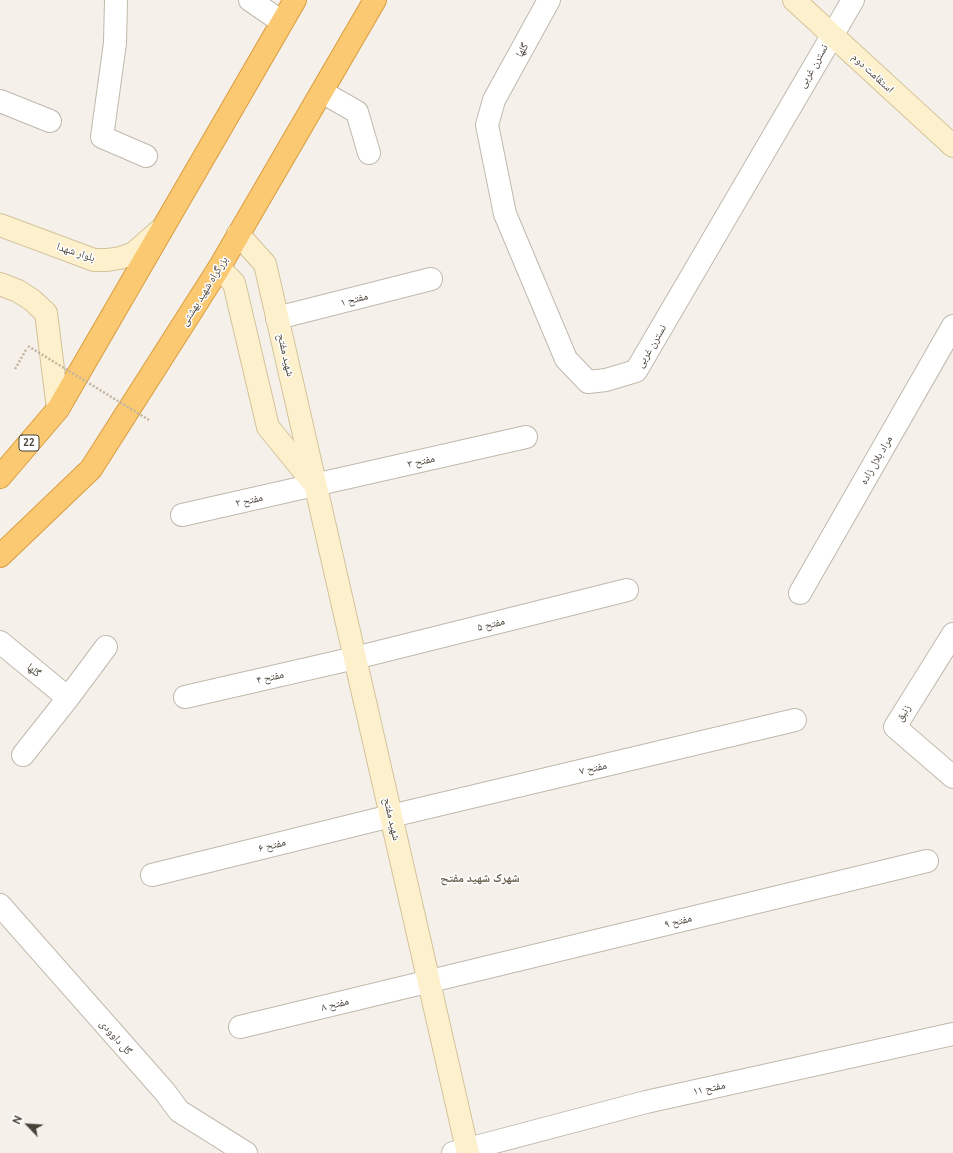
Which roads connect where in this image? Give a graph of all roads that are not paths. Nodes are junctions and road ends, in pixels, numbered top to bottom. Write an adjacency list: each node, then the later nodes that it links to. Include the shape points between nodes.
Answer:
1 (116, 0): 16 (street, via 115,43 102,137)
2 (250, 0): 8 (street)
3 (295, 0): 8 (highway)
4 (375, 0): 10 (highway, بزرگراه شهید بهشتی)
5 (549, 0): 11 (street, گلها)
6 (794, 0): 9 (street, استقامت دوم)
7 (853, 0): 9 (street)
8 (282, 22): 17 (highway)
9 (832, 35): 11 (street, نسترن غربی, via 636,372 606,380 588,382 566,359 505,214 487,125); 14 (street, استقامت دوم)
10 (322, 92): 15 (street, via 356,112); 19 (highway, بزرگراه شهید بهشتی)
11 (494, 100)
12 (0, 101): 13 (street)
13 (50, 121)
14 (953, 146)
15 (369, 153)
16 (146, 156)
17 (167, 222): 18 (street, بلوار شهدا, via 141,249 108,260 94,260); 25 (highway)
18 (0, 225)
19 (238, 234): 20 (highway, بزرگراه شهید بهشتی); 23 (street, شهید مفتح, via 265,264)
20 (219, 268): 28 (street, شهید مفتح, via 234,283 268,427); 30 (highway, بزرگراه شهید بهشتی, via 91,468)
21 (431, 279): 23 (street, مفتح ۱)
22 (0, 284): 25 (street, via 23,294 46,313)
23 (277, 318): 28 (street, شهید مفتح)
24 (953, 326): 32 (street, مراد بلال زاده)
25 (58, 409): 27 (highway, 22)
26 (526, 437): 28 (street, مفتح ۳)
27 (0, 477)
28 (315, 485): 29 (street, مفتح ۲); 36 (street, شهید مفتح)
29 (182, 515)
30 (0, 556)
31 (627, 590): 36 (street, مفتح ۵)
32 (800, 593)
33 (953, 634): 41 (street, زنبق, via 895,727)
34 (0, 642): 38 (street, گلها)
35 (106, 647): 38 (street)
36 (355, 658): 37 (street, مفتح ۴); 42 (street, شهید مفتح)
37 (185, 697)
38 (68, 698): 40 (street)
39 (795, 720): 42 (street, مفتح ۷)
40 (23, 756)
41 (953, 777)
42 (391, 816): 44 (street, مفتح ۶); 46 (street, شهید مفتح)
43 (927, 860): 46 (street, مفتح ۹)
44 (152, 875)
45 (0, 906): 50 (street, گل داوودی, via 179,1111)
46 (429, 981): 47 (street, مفتح ۸); 49 (street, شهید مفتح)
47 (240, 1027)
48 (953, 1034): 49 (street, مفتح ۱۱, via 646,1102)
49 (463, 1152)
50 (246, 1153)

